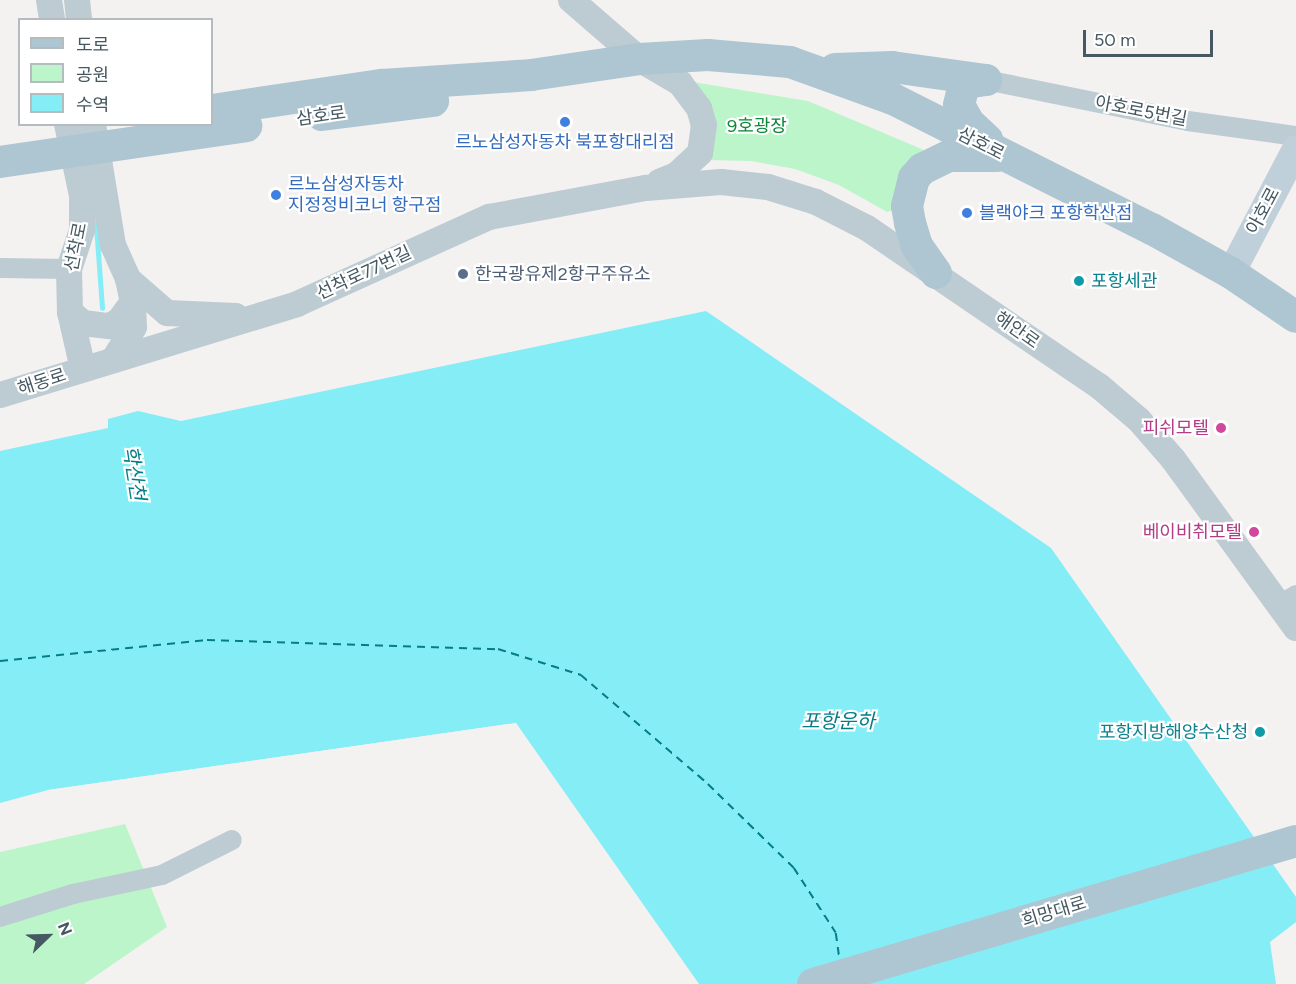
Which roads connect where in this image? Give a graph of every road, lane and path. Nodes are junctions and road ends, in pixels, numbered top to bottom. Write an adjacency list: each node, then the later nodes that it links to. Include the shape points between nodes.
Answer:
1 (49, 0): 4 (street)
2 (77, 0): 5 (street)
3 (572, 0): 6 (street)
4 (52, 18)
5 (79, 18)
6 (639, 59): 7 (main road, 삼호로, via 708,55 779,61); 9 (main road, 삼호로, via 531,75 382,85); 10 (main road, 삼호로, via 608,74); 18 (street, via 680,82 699,108 704,125 704,141 691,164)
7 (820, 70): 8 (main road, via 892,67); 16 (main road, 삼호로, via 893,99)
8 (986, 80): 13 (street, 아호로5번길, via 1188,121); 16 (main road, via 963,88 959,105 969,123)
9 (213, 110)
10 (213, 119)
11 (149, 126): 12 (main road, 삼호로)
12 (87, 133): 14 (main road, 삼호로); 17 (main road, 삼호로); 20 (street, 선착로, via 82,230); 23 (street, 선착로, via 113,245)
13 (1296, 136)
14 (0, 146)
15 (1296, 149): 22 (main road, 아호로)
16 (1008, 158): 21 (main road, via 949,156 922,169 914,178 907,206 910,223 917,246); 22 (main road, 삼호로)
17 (0, 162)
18 (646, 188): 21 (street, 해안로, via 721,182 791,194 842,214); 25 (street, 선착로77번길, via 489,217)
19 (0, 268): 20 (street)
20 (69, 269): 24 (street, 선착로)
21 (936, 273): 30 (street, 해안로, via 1099,386 1139,420)
22 (1231, 273): 26 (main road, 삼호로)
23 (131, 290): 24 (street, via 119,321 109,326 83,323); 25 (street, via 167,313); 27 (street, 선착로, via 134,327)
24 (70, 312): 28 (street, 선착로)
25 (263, 316): 27 (street, 선착로77번길)
26 (1296, 317)
27 (113, 360): 28 (street, 선착로77번길)
28 (83, 369): 29 (street, 해동로)
29 (0, 395)
30 (1288, 600): 31 (street, 해안로)
31 (1296, 627)
32 (232, 840): 34 (street, via 162,875 73,894)
33 (1296, 841): 35 (main road, 희망대로)
34 (0, 917)
35 (813, 984)

